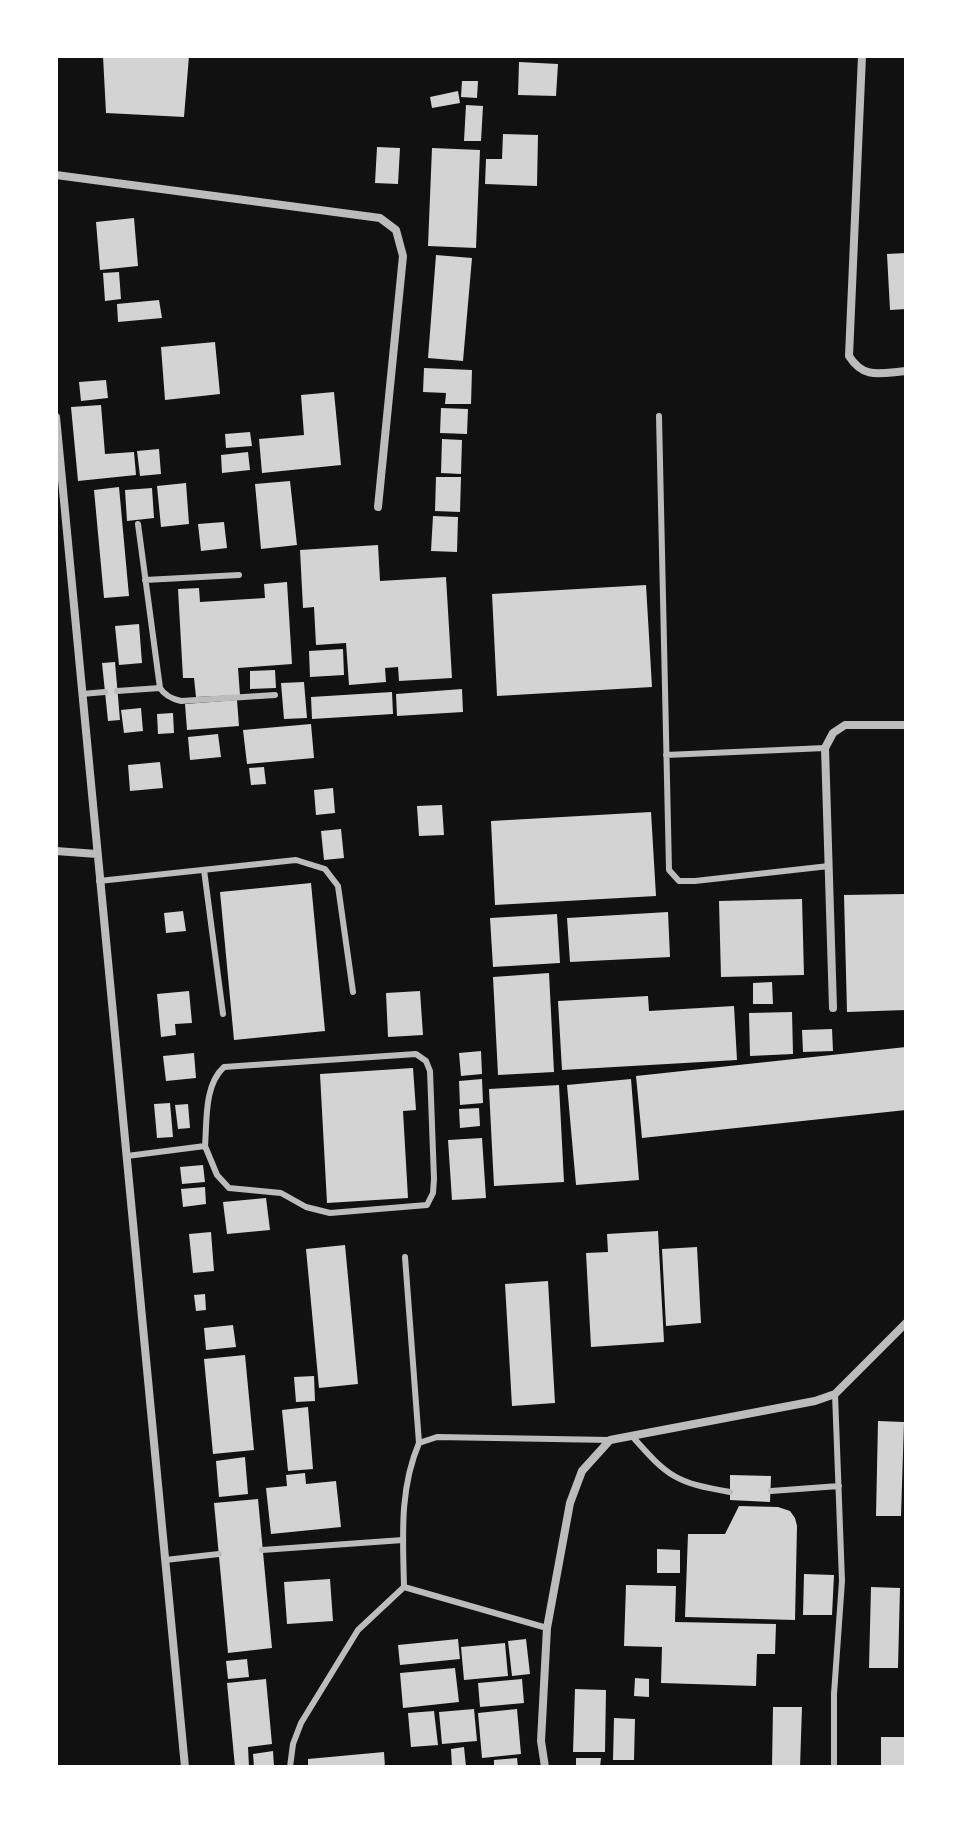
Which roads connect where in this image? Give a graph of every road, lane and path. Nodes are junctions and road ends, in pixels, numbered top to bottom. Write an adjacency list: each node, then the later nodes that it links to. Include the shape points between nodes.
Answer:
1 (862, 56): 3 (street, via 849,356 868,374)
2 (56, 175): 6 (street, via 380,218 396,230 403,256)
3 (906, 371)
4 (659, 416): 17 (lane)
5 (56, 417): 13 (street)
6 (378, 507)
7 (138, 524): 9 (lane)
8 (239, 575): 9 (lane)
9 (145, 580): 10 (lane)
10 (160, 688): 11 (lane); 14 (lane, via 181,701)
11 (117, 691)
12 (105, 692): 13 (lane)
13 (82, 694): 19 (street)
14 (275, 695)
15 (906, 725): 16 (street, via 845,725)
16 (825, 748): 17 (lane); 20 (street)
17 (666, 755): 20 (lane, via 669,870 679,881)
18 (56, 851): 19 (street)
19 (97, 854): 22 (street)
20 (829, 866): 24 (street)
21 (204, 870): 22 (lane); 23 (lane, via 296,860 325,869 338,886); 25 (lane)
22 (99, 881): 27 (street)
23 (353, 992)
24 (833, 1008)
25 (223, 1014)
26 (205, 1146): 26 (lane, via 229,1188 281,1193 330,1213 427,1205 434,1179 430,1071 416,1054 224,1067 209,1096); 27 (lane)
27 (127, 1156): 40 (street)
28 (405, 1257): 33 (lane)
29 (906, 1323): 30 (street)
30 (835, 1394): 31 (street); 34 (lane)
31 (632, 1436): 32 (street); 36 (lane, via 676,1479)
32 (610, 1440): 33 (lane, via 437,1437); 42 (street, via 582,1471 570,1503)
33 (419, 1443): 37 (lane, via 403,1502)
34 (839, 1486): 35 (lane); 46 (lane, via 842,1581)
35 (771, 1491)
36 (730, 1492)
37 (403, 1540): 38 (lane); 41 (lane)
38 (262, 1550)
39 (219, 1554): 40 (lane)
40 (165, 1560): 43 (street)
41 (404, 1587): 42 (lane); 44 (lane, via 358,1630 301,1723)
42 (547, 1628): 45 (street, via 541,1741)
43 (185, 1767)
44 (290, 1767)
45 (545, 1767)
46 (834, 1767)

